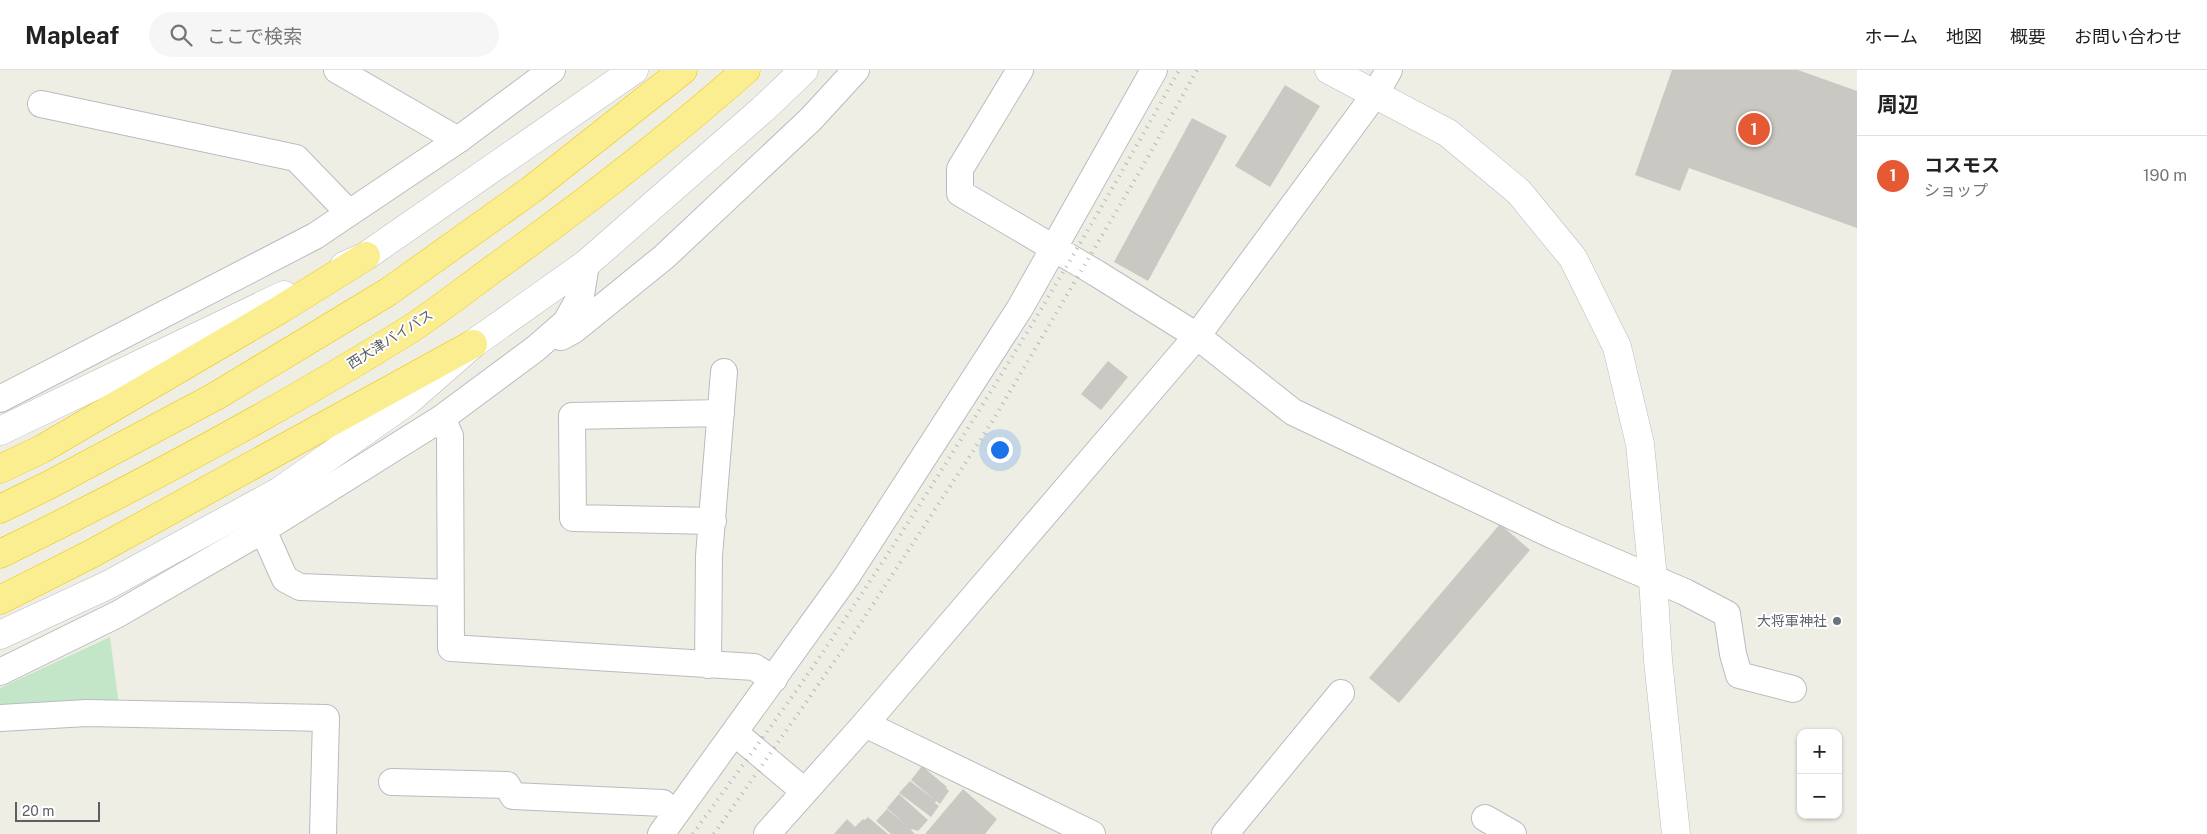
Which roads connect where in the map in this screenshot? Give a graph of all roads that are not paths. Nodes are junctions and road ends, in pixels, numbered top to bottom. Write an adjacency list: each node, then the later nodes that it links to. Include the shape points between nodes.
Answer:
1 (337, 70): 14 (street)
2 (552, 70): 14 (street)
3 (634, 70): 17 (street)
4 (683, 70): 28 (highway, via 531,190 388,292 216,396)
5 (746, 70): 31 (highway, 西大津バイパス, via 562,220 410,329 237,431)
6 (804, 70): 18 (street)
7 (856, 70): 21 (street, via 811,120 664,257 574,330)
8 (1020, 70): 16 (street, via 960,169 960,193)
9 (1154, 70): 16 (street)
10 (1329, 70): 12 (street)
11 (1390, 70): 12 (street)
12 (1376, 93): 19 (street); 32 (street, via 1448,133 1519,192 1573,258 1617,347 1640,444)
13 (41, 104): 15 (street, via 296,158)
14 (458, 140): 15 (street)
15 (349, 213): 23 (street, via 315,236)
16 (1053, 249): 19 (street); 38 (street, via 1020,308 852,568)
17 (366, 256): 26 (street); 27 (highway, via 42,449)
18 (586, 264): 20 (street); 21 (street, via 581,295 566,322)
19 (1197, 336): 32 (street, via 1293,412 1554,536); 42 (street)
20 (473, 344): 34 (highway, via 91,554); 35 (street, via 409,400 280,491 108,585)
21 (535, 349): 25 (street)
22 (724, 372): 24 (street)
23 (0, 399)
24 (721, 413): 29 (street); 29 (street, via 572,416 573,518)
25 (442, 418): 30 (street); 33 (street, via 450,436)
26 (0, 430)
27 (0, 469)
28 (0, 509)
29 (712, 520): 36 (street)
30 (263, 530): 33 (street, via 285,579 300,587); 37 (street, via 118,614)
31 (0, 554)
32 (1653, 579): 39 (street, via 1727,614 1739,676); 53 (street)
33 (450, 593): 36 (street, via 452,648)
34 (0, 600)
35 (0, 636)
36 (708, 665): 38 (street, via 754,667)
37 (0, 672)
38 (774, 679): 43 (street)
39 (1792, 689)
40 (1341, 693): 51 (street)
41 (0, 718): 48 (street, via 87,714 326,718)
42 (865, 724): 45 (street); 50 (street)
43 (734, 733): 45 (street); 47 (street)
44 (392, 782): 47 (street, via 507,785 513,796 663,803)
45 (804, 791): 49 (street)
46 (1485, 818): 52 (street)
47 (668, 824)
48 (322, 834)
49 (767, 834)
50 (1092, 834)
51 (1225, 834)
52 (1513, 834)
53 (1676, 834)

